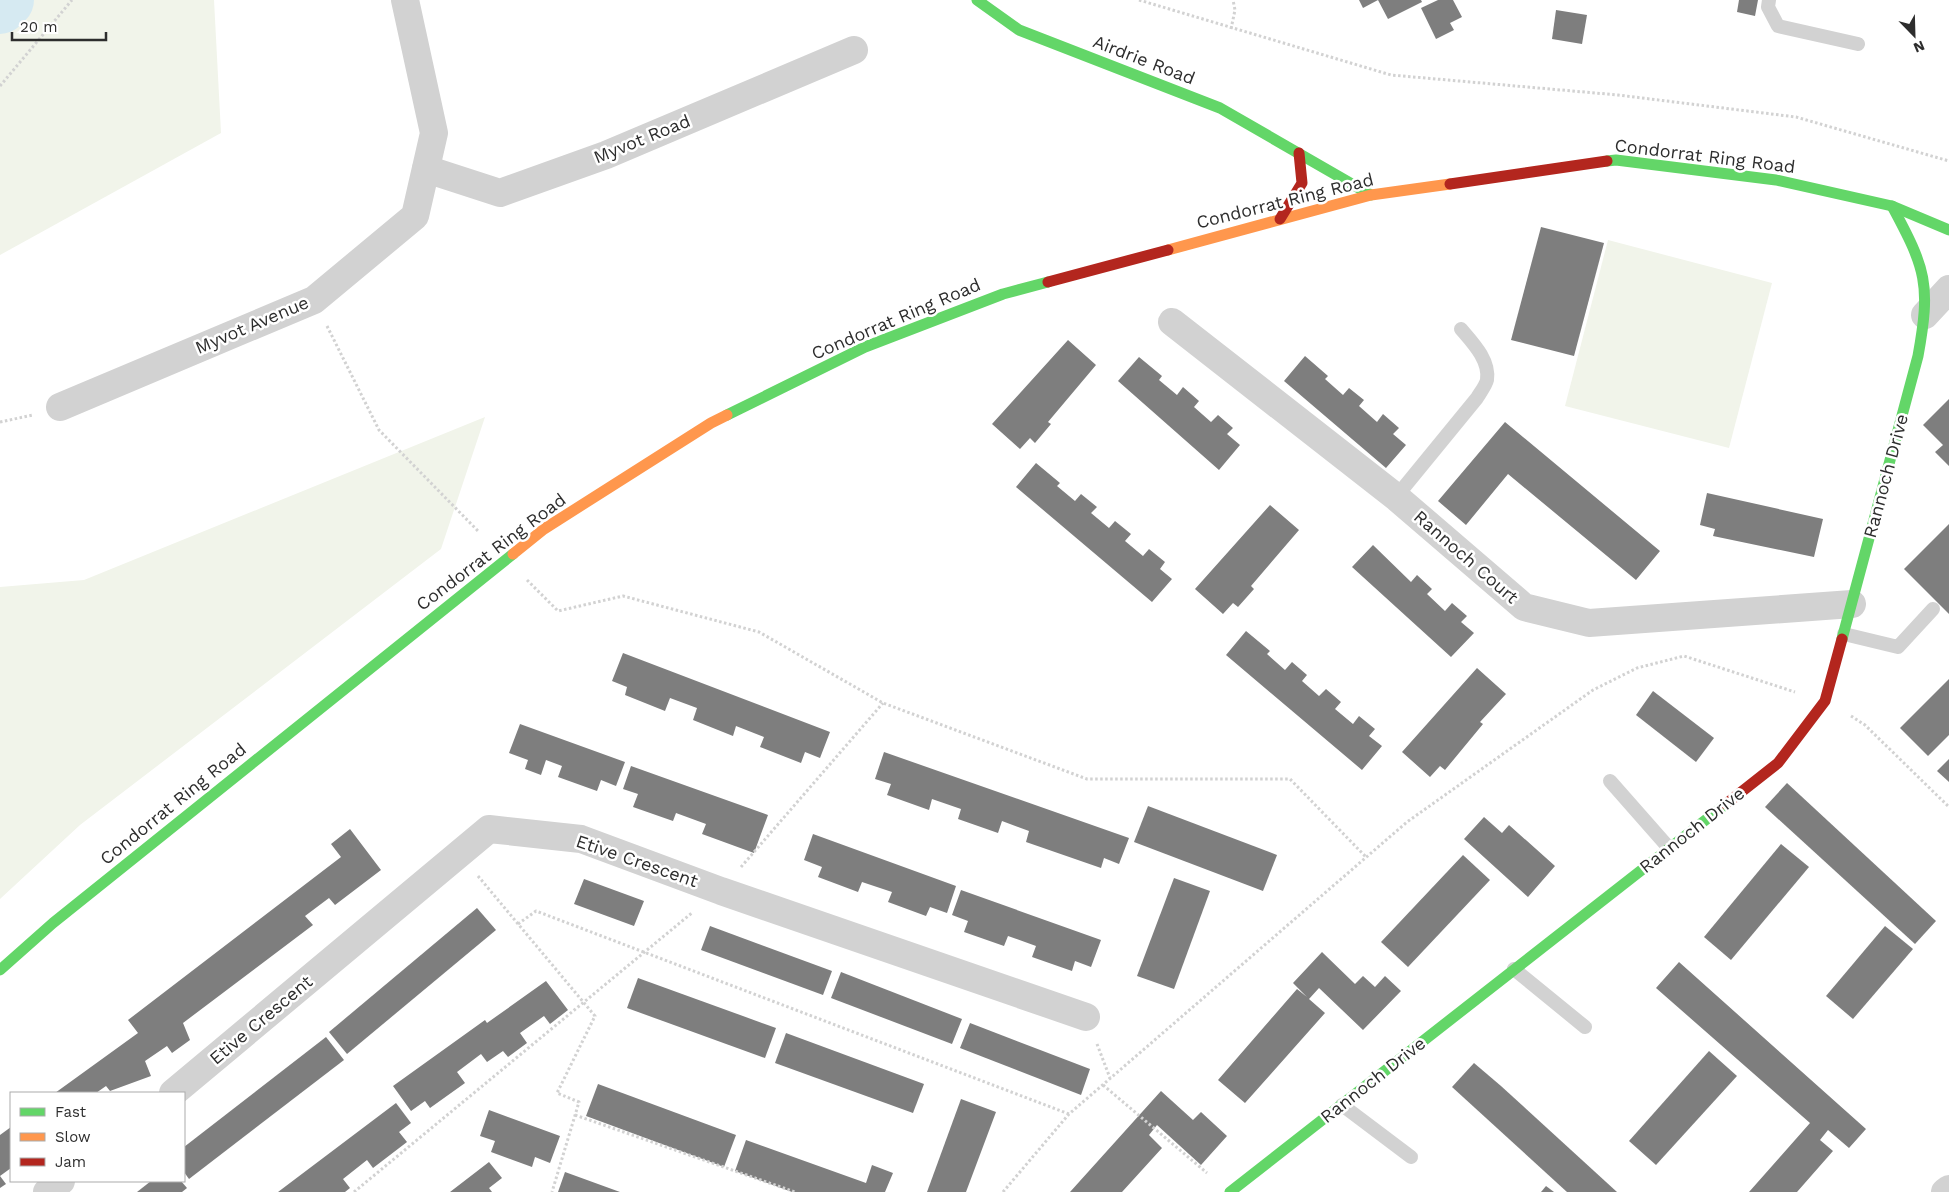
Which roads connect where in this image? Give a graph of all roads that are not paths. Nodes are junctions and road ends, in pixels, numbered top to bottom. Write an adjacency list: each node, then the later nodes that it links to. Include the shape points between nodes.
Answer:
1 (405, 0): 7 (street, Myvot Avenue, via 434,134)
2 (977, 0): 6 (street, Airdrie Road, via 1019,30 1220,108)
3 (1770, 0): 4 (lane, via 1768,7 1778,26)
4 (1858, 44)
5 (854, 50): 7 (street, Myvot Road, via 606,155 500,193)
6 (1300, 154): 8 (street, Airdrie Road); 10 (street, via 1302,183)
7 (426, 169): 16 (street, Myvot Avenue, via 414,216 314,300)
8 (1371, 195): 9 (street, Condorrat Ring Road, via 1616,160 1776,180); 10 (street, Condorrat Ring Road)
9 (1892, 206): 11 (street, Condorrat Ring Road); 13 (street, Rannoch Drive, via 1917,254 1925,284)
10 (1280, 219): 24 (street, Condorrat Ring Road, via 1003,294 865,347 711,423 544,529 53,923)
11 (1949, 230)
12 (1949, 289): 13 (street)
13 (1925, 315): 18 (street, Rannoch Drive, via 1918,356)
14 (1172, 322): 17 (street, Rannoch Court)
15 (1461, 330): 17 (lane, via 1478,348 1487,380 1477,398)
16 (60, 407)
17 (1396, 497): 18 (street, Rannoch Court, via 1524,607 1589,623)
18 (1852, 604): 20 (street, Rannoch Drive)
19 (1933, 609): 20 (lane, via 1898,647)
20 (1844, 634): 22 (street, Rannoch Drive, via 1825,701 1778,763)
21 (1610, 781): 22 (lane)
22 (1669, 848): 23 (street, Rannoch Drive)
23 (1514, 969): 26 (lane); 28 (street, Rannoch Drive)
24 (0, 970)
25 (1086, 1017): 27 (street, Etive Crescent, via 581,839 489,829)
26 (1585, 1027)
27 (174, 1092)
28 (1342, 1105): 29 (lane); 33 (street, Rannoch Drive)
29 (1411, 1157)
30 (60, 1182): 32 (street)
31 (1949, 1190): 34 (street)
32 (47, 1192)
33 (1230, 1192)
34 (1946, 1192)

